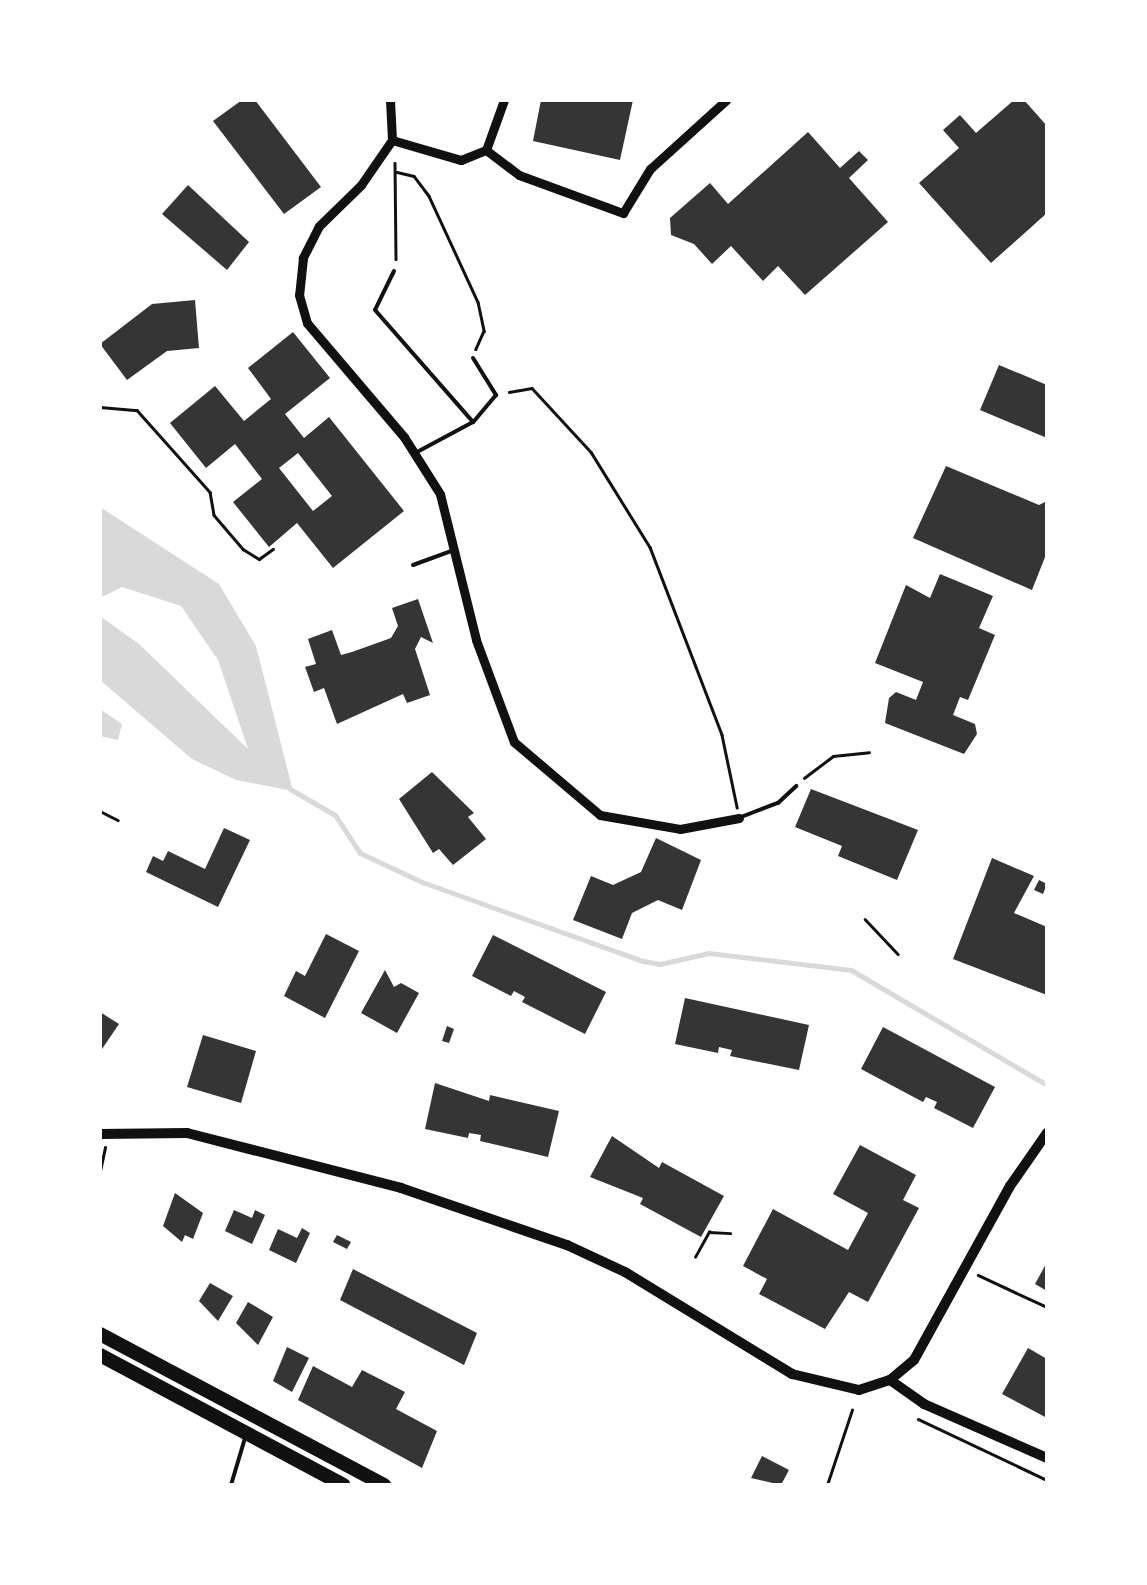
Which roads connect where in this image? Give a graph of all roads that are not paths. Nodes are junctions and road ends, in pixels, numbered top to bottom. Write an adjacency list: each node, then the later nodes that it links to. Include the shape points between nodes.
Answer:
1 (390, 100): 4 (street)
2 (504, 100): 5 (street)
3 (726, 100): 5 (street, via 650,169 624,213 519,174)
4 (392, 140): 5 (street, via 461,160); 9 (street, via 361,185 319,226 304,258 298,295 319,342)
5 (486, 150)
6 (394, 270): 8 (lane, via 376,310)
7 (472, 358): 8 (lane, via 496,395)
8 (473, 422): 9 (lane)
9 (414, 454): 10 (street, via 440,494)
10 (454, 550): 11 (lane); 13 (street, via 476,640 514,742 600,814 680,829)
11 (413, 565)
12 (796, 786): 13 (lane, via 778,802)
13 (739, 818)
14 (1047, 1133): 18 (street, via 1010,1186 914,1360)
15 (104, 1136): 18 (street, via 187,1133 402,1188 611,1266 792,1374 859,1390)
16 (100, 1334): 23 (main road)
17 (100, 1354): 19 (main road)
18 (890, 1380): 20 (street, via 924,1404)
19 (246, 1433): 21 (lane); 22 (main road)
20 (1047, 1458)
21 (231, 1485)
22 (343, 1485)
23 (384, 1485)

